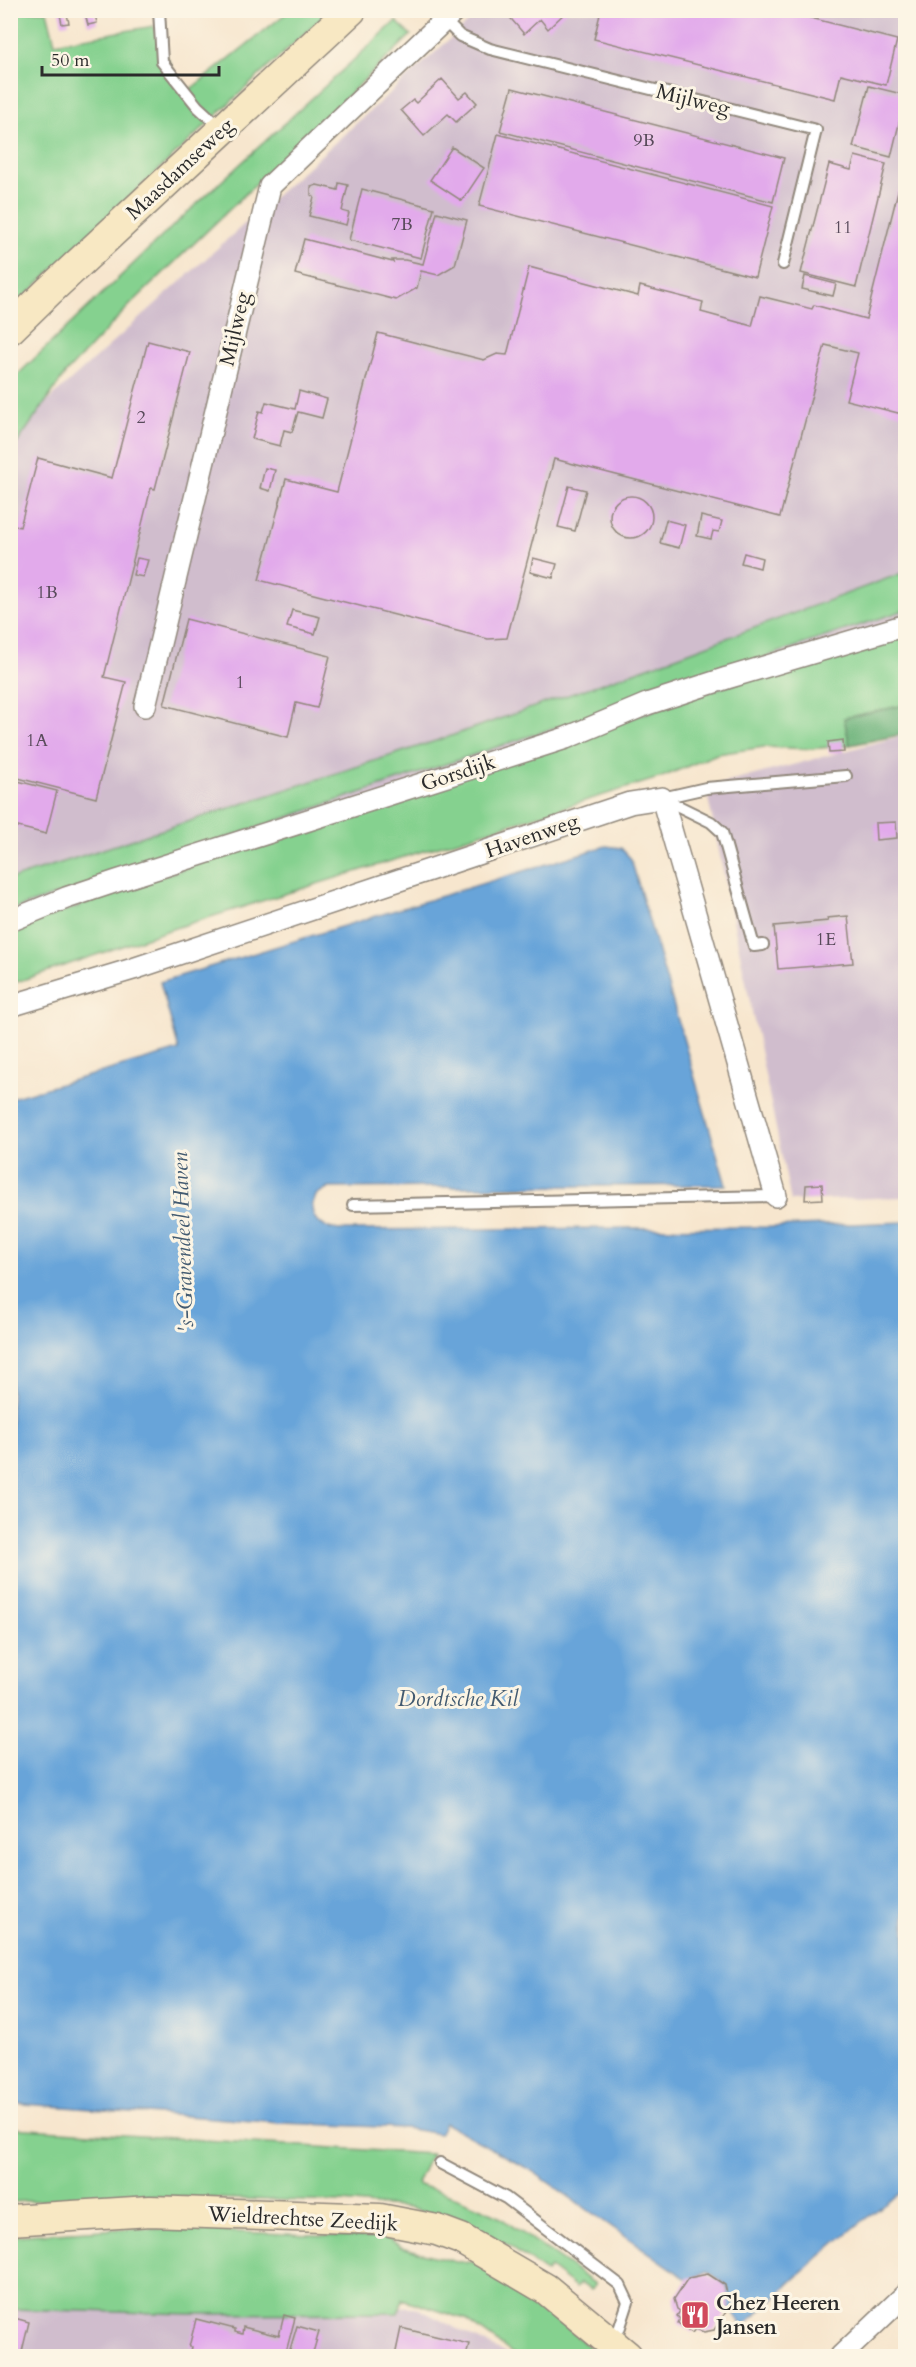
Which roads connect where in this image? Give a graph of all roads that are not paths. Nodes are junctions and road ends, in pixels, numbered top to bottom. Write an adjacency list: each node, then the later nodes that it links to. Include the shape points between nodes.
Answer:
1 (159, 10): 4 (lane, via 162,62 198,107)
2 (351, 10): 4 (street, Maasdamseweg)
3 (445, 14): 5 (lane, Mijlweg, via 460,36 490,49 816,130); 8 (street, Mijlweg, via 270,186)
4 (222, 129): 6 (street, Maasdamseweg)
5 (783, 264)
6 (10, 329)
7 (906, 625): 11 (street, Gorsdijk, via 647,704 566,738 107,884)
8 (145, 706)
9 (846, 776): 10 (lane, via 706,788)
10 (662, 798): 12 (lane, via 711,822 722,832 754,946); 13 (street, Havenweg, via 630,803 289,918); 14 (street)
11 (10, 921)
12 (763, 945)
13 (10, 1006)
14 (776, 1196): 15 (lane)
15 (353, 1205)
16 (440, 2163): 19 (lane, via 506,2198 620,2285 628,2302)
17 (10, 2220): 19 (street, Wieldrechtse Zeedijk, via 150,2211 380,2219 437,2230 461,2239 546,2289)
18 (906, 2294): 20 (street)
19 (620, 2350)
20 (841, 2356)

